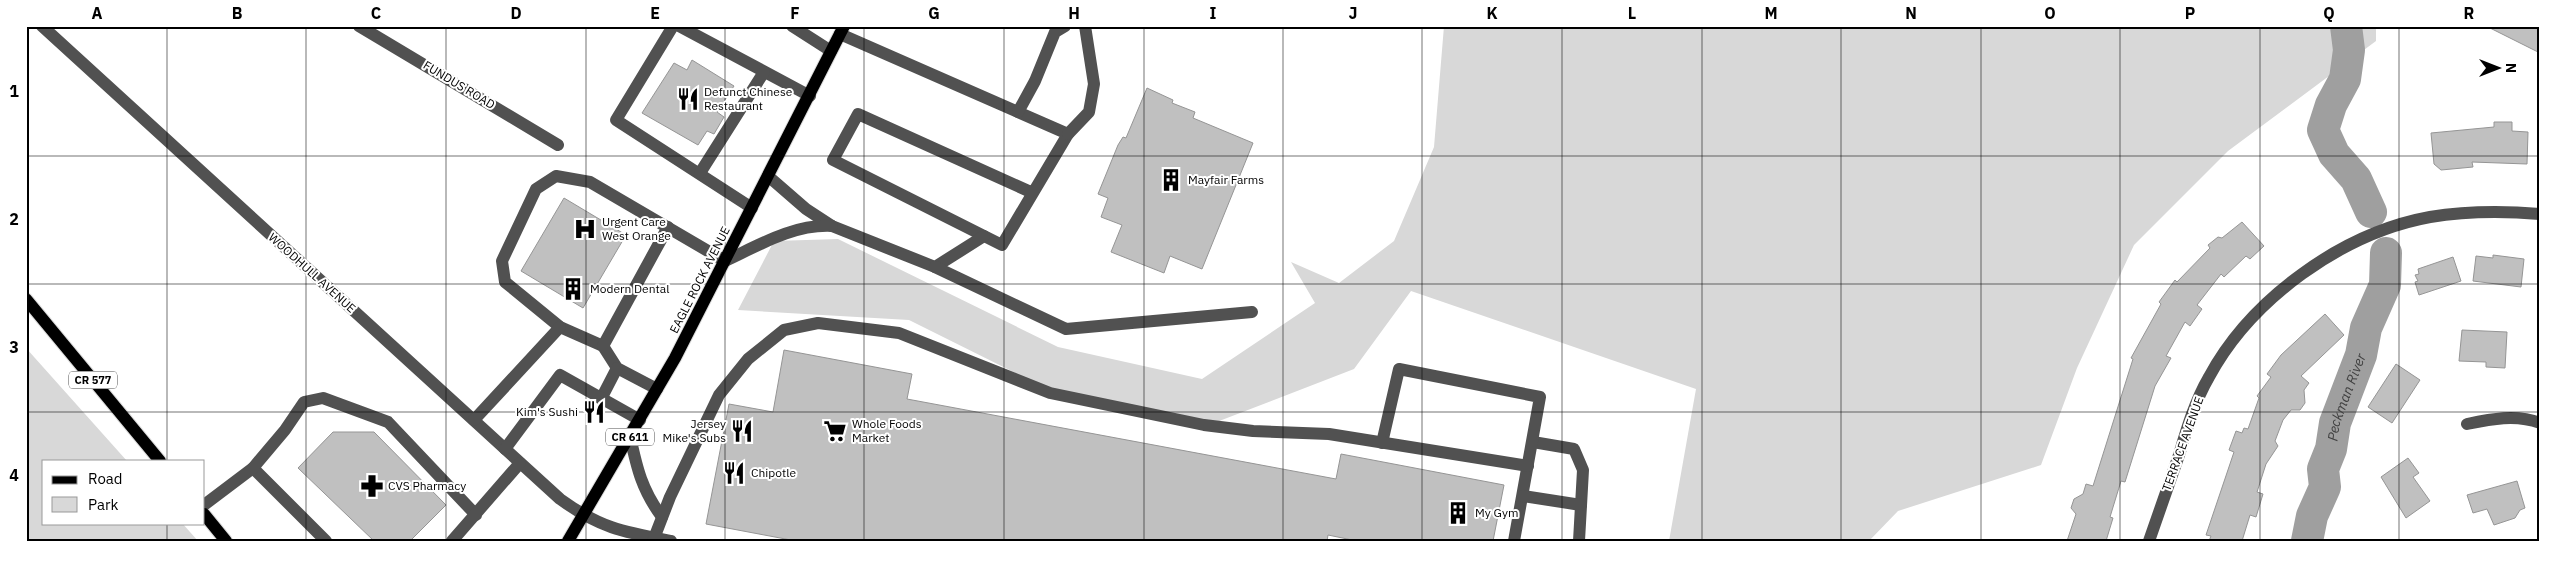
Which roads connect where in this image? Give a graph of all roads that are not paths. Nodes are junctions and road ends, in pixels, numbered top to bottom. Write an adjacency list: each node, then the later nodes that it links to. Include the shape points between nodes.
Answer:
1 (42, 26): 32 (street, WOODHULL AVENUE)
2 (359, 26): 14 (street, FUNDUS ROAD)
3 (673, 26): 15 (street, via 616,120)
4 (679, 26): 10 (street)
5 (792, 26): 9 (street)
6 (1066, 26): 12 (street, via 1055,32)
7 (1085, 26): 13 (street, via 1094,84 1089,112)
8 (842, 30): 9 (main road, EAGLE ROCK AVENUE / CR 611); 12 (street)
9 (831, 51): 11 (main road, EAGLE ROCK AVENUE / CR 611)
10 (764, 72): 11 (street); 15 (street)
11 (810, 96): 16 (main road, EAGLE ROCK AVENUE / CR 611)
12 (1018, 112): 13 (street)
13 (1068, 134): 17 (street)
14 (558, 145)
15 (700, 173): 18 (street)
16 (768, 176): 18 (main road, EAGLE ROCK AVENUE / CR 611); 20 (street, via 806,209)
17 (1033, 193): 22 (street, via 1002,245); 22 (street, via 858,114 833,160)
18 (752, 208): 23 (main road, EAGLE ROCK AVENUE / CR 611)
19 (2540, 214): 59 (street, TERRACE AVENUE, via 2466,212 2395,227 2328,257 2277,292 2228,345 2208,377 2192,412)
20 (832, 226): 23 (street, via 814,225 795,231); 24 (street)
21 (668, 228): 23 (street); 27 (street, via 590,182 556,176 536,189 502,261 504,275 506,282); 28 (street)
22 (984, 236): 24 (street)
23 (725, 261): 30 (main road, EAGLE ROCK AVENUE / CR 611)
24 (934, 267): 26 (street, via 1066,329)
25 (26, 299): 40 (main road, CR 577)
26 (1252, 312)
27 (560, 327): 28 (street); 32 (street)
28 (603, 346): 29 (street)
29 (617, 368): 30 (street); 31 (street)
30 (657, 389): 33 (main road, EAGLE ROCK AVENUE / CR 611)
31 (601, 399): 33 (street); 39 (street, via 560,376)
32 (474, 420): 39 (street, WOODHULL AVENUE)
33 (640, 420): 36 (main road, EAGLE ROCK AVENUE / CR 611)
34 (2540, 423): 35 (street, via 2529,419 2497,418)
35 (2467, 424)
36 (630, 436): 49 (main road, EAGLE ROCK AVENUE / CR 611); 50 (street, via 639,477)
37 (1533, 442): 38 (street, via 1540,397 1399,369); 42 (street); 46 (street, via 1574,449 1583,470)
38 (1382, 443): 42 (street); 50 (street, via 1329,434 1204,425 1050,393 899,333 818,323 784,330 748,359 719,395)
39 (506, 450): 41 (street, WOODHULL AVENUE)
40 (159, 460)
41 (520, 463): 48 (street); 49 (street, WOODHULL AVENUE)
42 (1528, 466): 44 (street)
43 (253, 468): 45 (street); 48 (street, via 304,402 323,398 388,422); 53 (street)
44 (1523, 496): 46 (street); 57 (street)
45 (205, 504)
46 (1581, 505): 58 (street)
47 (205, 515): 52 (main road)
48 (476, 515): 54 (street)
49 (584, 516): 51 (street, WOODHULL AVENUE, via 618,531); 55 (main road, EAGLE ROCK AVENUE / CR 611)
50 (662, 517): 51 (street)
51 (654, 539): 56 (street, WOODHULL AVENUE)
52 (226, 541)
53 (326, 541)
54 (452, 541)
55 (568, 541)
56 (671, 541)
57 (1514, 541)
58 (1579, 541)
59 (2149, 541)

